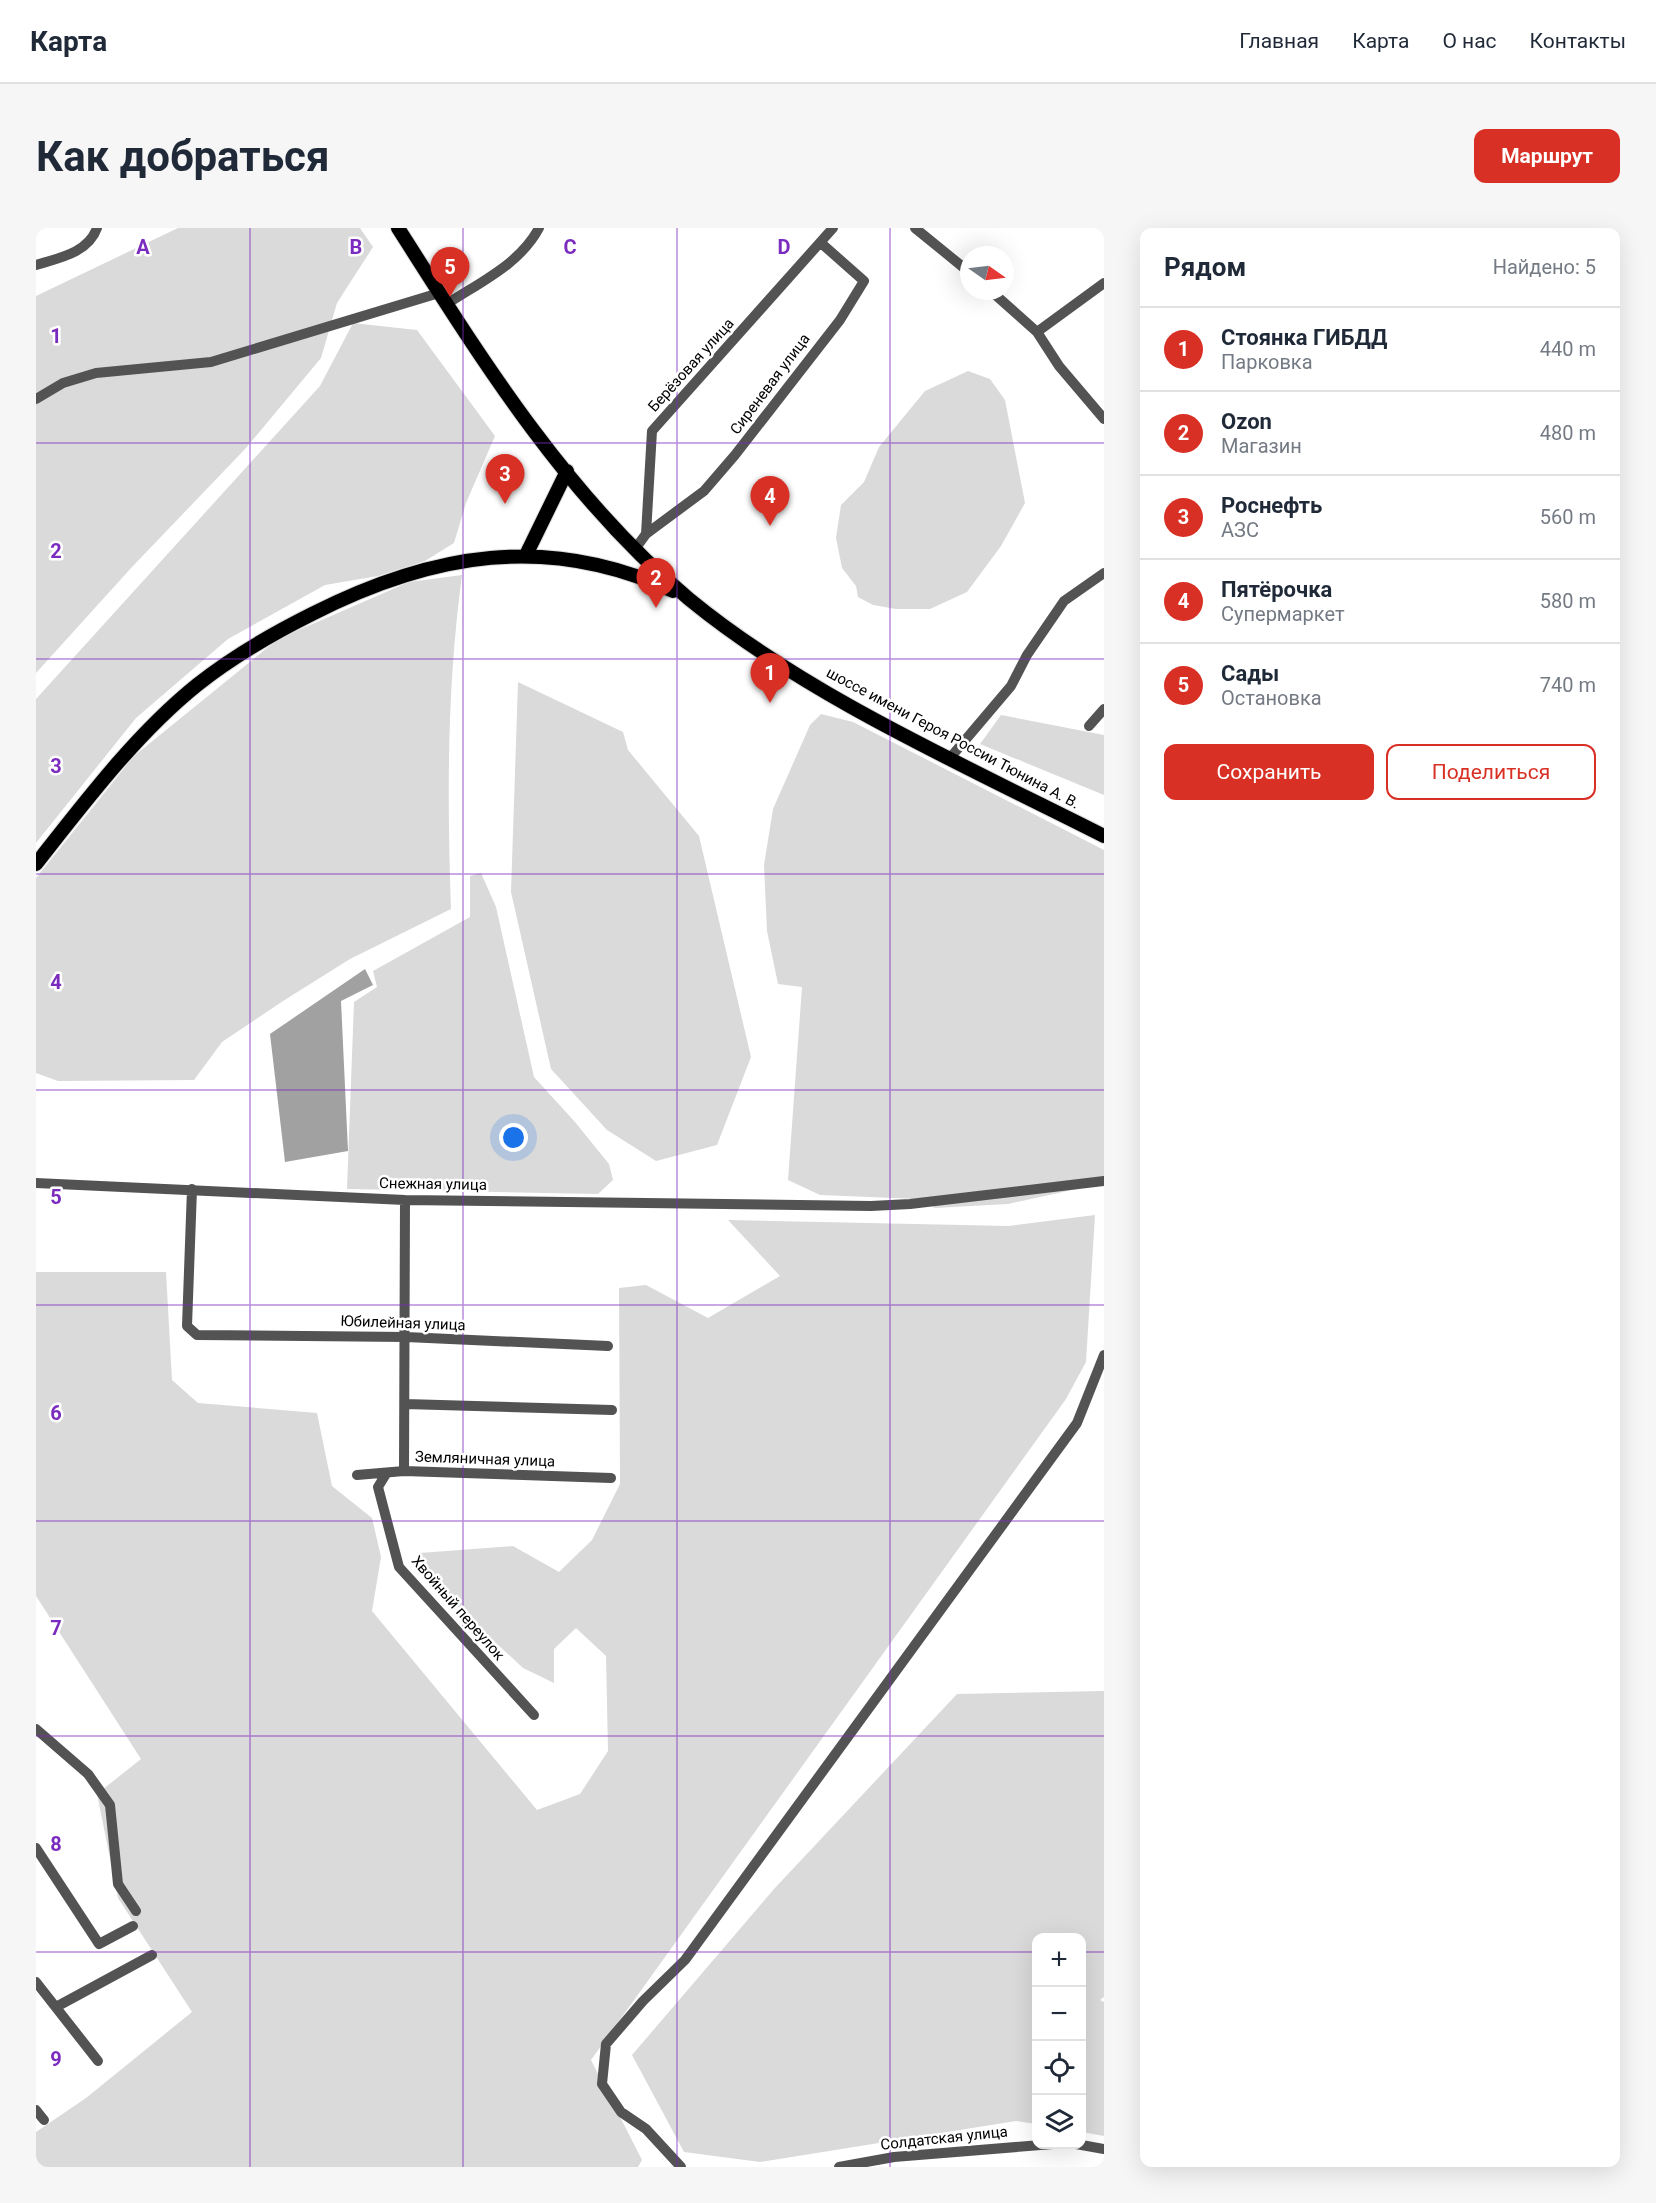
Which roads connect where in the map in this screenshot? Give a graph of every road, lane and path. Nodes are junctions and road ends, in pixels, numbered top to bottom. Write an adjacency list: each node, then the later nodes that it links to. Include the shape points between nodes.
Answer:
1 (97, 228): 7 (street, via 88,243 74,253)
2 (398, 228): 10 (main road, шоссе имени Героя России Тюнина А. В.)
3 (539, 228): 10 (street, via 529,247 516,258)
4 (833, 228): 6 (street, Берёзовая улица)
5 (915, 228): 8 (street)
6 (821, 243): 16 (street, Берёзовая улица, via 652,431); 16 (street, Сиреневая улица, via 864,281 840,320 712,482)
7 (36, 265)
8 (960, 265)
9 (1104, 284): 12 (street)
10 (443, 299): 13 (street, via 211,362 96,373 63,383); 15 (main road, шоссе имени Героя России Тюнина А. В., via 522,417)
11 (1001, 300): 12 (street)
12 (1037, 332): 14 (street, via 1059,366)
13 (36, 399)
14 (1104, 419)
15 (567, 471): 17 (main road, шоссе имени Героя России Тюнина А. В.); 18 (main road)
16 (646, 534): 17 (street)
17 (635, 549): 20 (main road, шоссе имени Героя России Тюнина А. В.)
18 (526, 555): 20 (main road, via 604,565); 25 (main road, via 479,557 408,572 343,598 236,657 196,686 130,750)
19 (1104, 573): 23 (street, via 1064,601 1011,686)
20 (689, 598): 23 (main road, шоссе имени Героя России Тюнина А. В., via 753,646)
21 (1104, 708): 22 (street)
22 (1089, 726)
23 (950, 758): 24 (main road, шоссе имени Героя России Тюнина А. В.)
24 (1104, 836)
25 (36, 864)
26 (1104, 1180): 29 (street, Снежная улица, via 910,1204)
27 (36, 1183): 28 (street, Снежная улица)
28 (192, 1189): 29 (street, Снежная улица); 30 (street, Юбилейная улица, via 187,1326 197,1335)
29 (405, 1200): 30 (street)
30 (406, 1337): 31 (street, Юбилейная улица); 33 (street)
31 (609, 1346)
32 (1104, 1355): 53 (street, via 1077,1423 685,1960 606,2044 603,2084 621,2112 646,2129)
33 (405, 1404): 34 (street); 35 (street)
34 (612, 1410)
35 (404, 1471): 36 (street, Земляничная улица); 38 (street, Земляничная улица)
36 (386, 1474): 37 (street, Земляничная улица); 39 (street, Хвойный переулок, via 378,1487 399,1568)
37 (357, 1475)
38 (611, 1478)
39 (534, 1715)
40 (36, 1730): 42 (street, via 88,1774 110,1805 118,1884)
41 (36, 1848): 43 (street, via 99,1944)
42 (136, 1911)
43 (133, 1926)
44 (152, 1955): 46 (street)
45 (36, 1982): 46 (street)
46 (56, 2007): 47 (street)
47 (98, 2061)
48 (36, 2110): 49 (street)
49 (44, 2120)
50 (1086, 2146): 52 (street)
51 (1032, 2147): 54 (street, Солдатская улица, via 894,2157)
52 (1104, 2149)
53 (681, 2167)
54 (839, 2167)

